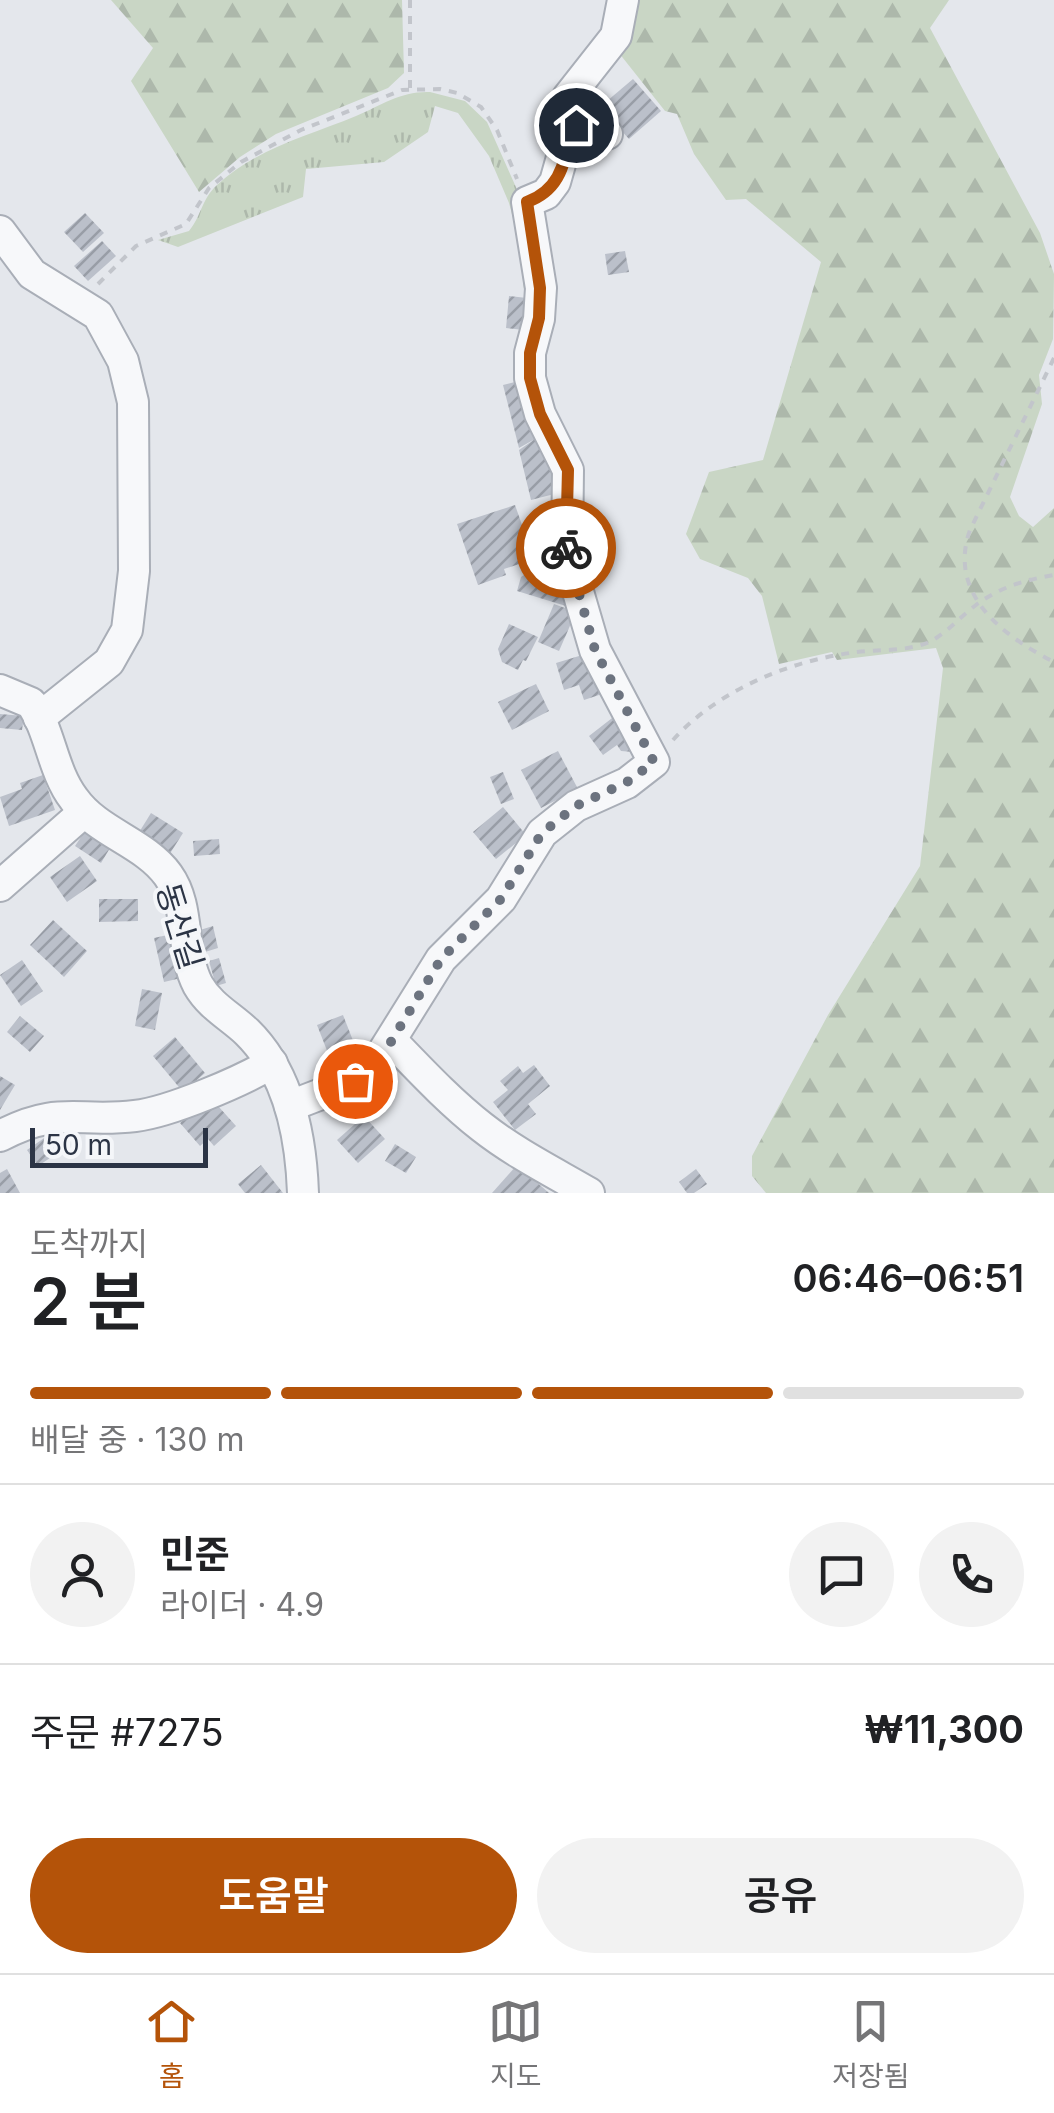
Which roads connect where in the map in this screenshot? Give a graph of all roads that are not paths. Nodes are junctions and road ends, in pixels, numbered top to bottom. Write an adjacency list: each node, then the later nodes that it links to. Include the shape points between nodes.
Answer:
1 (623, 0): 2 (street, via 616,36 568,97)
2 (567, 123): 3 (street); 9 (street, via 555,182 527,202 540,288 530,378 568,470 567,554 595,650 654,762 542,833 501,899 441,959)
3 (607, 134)
4 (0, 231): 6 (street, via 32,274 98,315 130,382 134,587 127,630 115,654)
5 (0, 690): 6 (street, via 30,703)
6 (39, 718): 7 (street, 동산길, via 58,775)
7 (84, 812): 8 (street); 10 (street, 동산길, via 168,876 198,984)
8 (0, 886)
9 (392, 1041): 11 (street, via 355,1081); 14 (street, via 483,1128)
10 (272, 1063): 11 (street, 동산길); 12 (street, via 162,1110 52,1115)
11 (290, 1106): 13 (street, 동산길)
12 (0, 1136)
13 (303, 1193)
14 (589, 1193)

